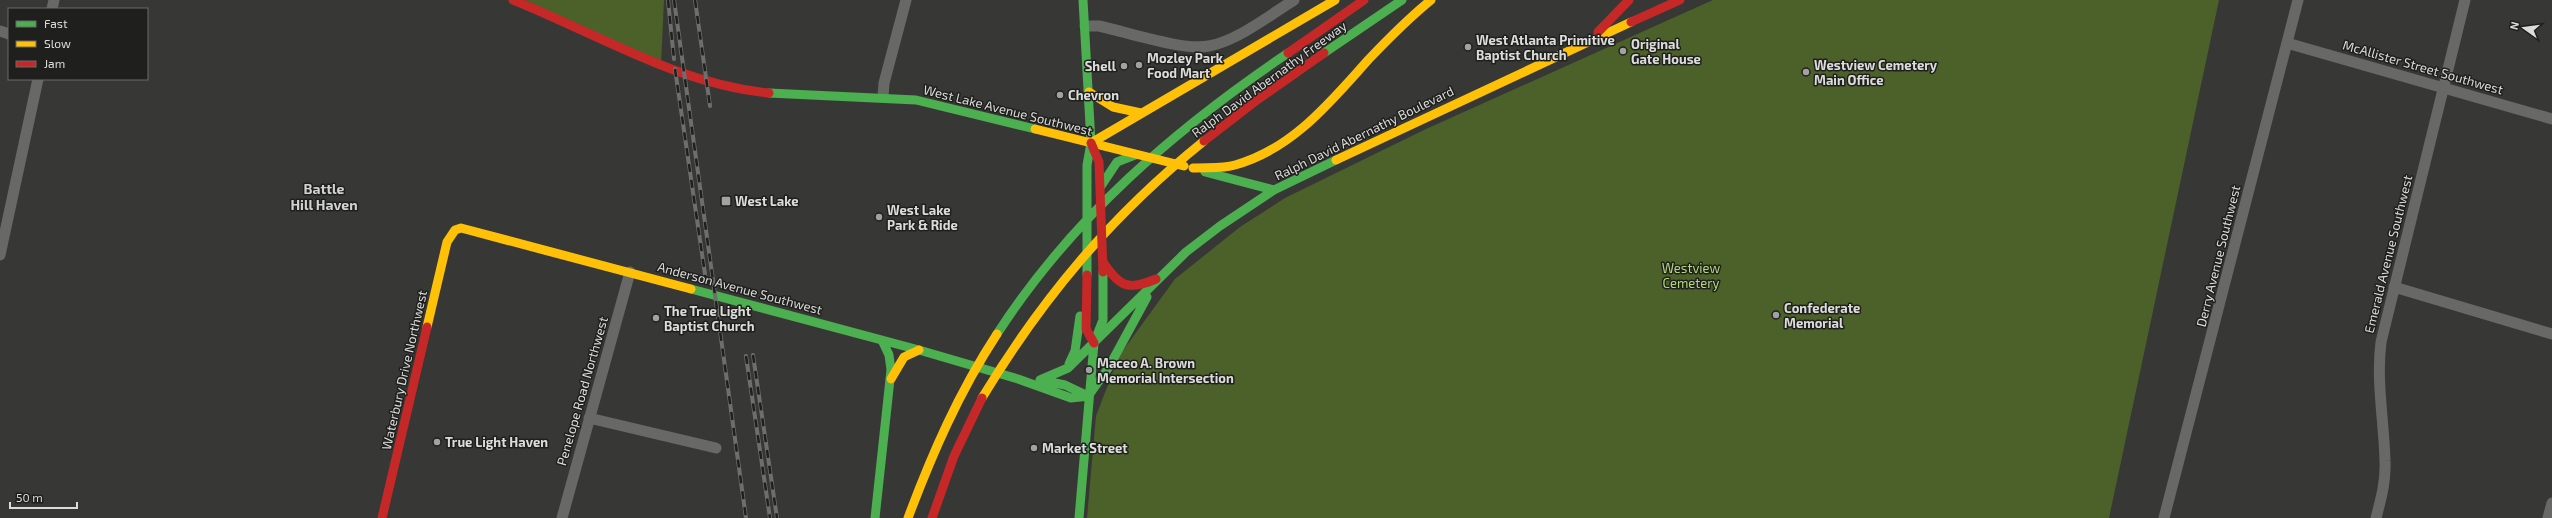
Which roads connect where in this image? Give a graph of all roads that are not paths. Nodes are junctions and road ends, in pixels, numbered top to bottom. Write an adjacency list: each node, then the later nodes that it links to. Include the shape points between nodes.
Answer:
1 (513, 0): 20 (main road, West Lake Avenue Southwest, via 670,70 730,88 791,96)
2 (906, 0): 20 (street, via 884,84)
3 (1083, 0): 14 (main road)
4 (1294, 0): 14 (street, via 1232,38 1210,46 1184,46 1099,26)
5 (1335, 0): 21 (main road)
6 (1364, 0): 49 (main road, Ralph David Abernathy Freeway, via 1257,73 1174,136 1130,175 1054,253 990,341 960,394 931,456)
7 (1402, 0): 50 (main road, Ralph David Abernathy Freeway, via 1238,114 1202,142 1115,219 1058,285 1014,347 963,439)
8 (1431, 0): 25 (main road, via 1386,41 1316,118 1293,137 1252,160 1233,166)
9 (1680, 0): 13 (main road, Ralph David Abernathy Boulevard)
10 (2298, 0): 16 (street, Derry Avenue Southwest)
11 (2465, 0): 18 (street, Emerald Avenue Southwest)
12 (1628, 1): 13 (main road); 15 (main road)
13 (1638, 18): 15 (main road, Ralph David Abernathy Boulevard)
14 (1085, 26): 19 (main road)
15 (1590, 40): 27 (main road, Ralph David Abernathy Boulevard)
16 (2287, 43): 18 (street, McAllister Street Southwest); 52 (street, Derry Avenue Southwest)
17 (38, 80): 29 (street)
18 (2443, 87): 22 (street, McAllister Street Southwest); 33 (street, Emerald Avenue Southwest)
19 (1089, 92): 21 (main road, via 1108,107 1124,112); 23 (main road)
20 (884, 96): 23 (main road, West Lake Avenue Southwest, via 916,100)
21 (1141, 113): 23 (main road)
22 (2552, 119)
23 (1091, 143): 24 (main road, West Lake Avenue Southwest); 26 (main road, via 1099,162); 36 (main road, via 1087,165 1086,328); 38 (main road, via 1080,164 1080,314 1075,351)
24 (1135, 155): 25 (main road, West Lake Avenue Southwest); 26 (main road, via 1125,156 1115,162)
25 (1193, 168): 27 (main road, West Lake Avenue Southwest)
26 (1101, 187): 30 (main road)
27 (1274, 190): 32 (main road, Ralph David Abernathy Boulevard, via 1220,226)
28 (455, 230): 31 (main road, Anderson Avenue Southwest, via 467,228); 46 (main road, Waterbury Drive Northwest, via 447,242)
29 (0, 255)
30 (1103, 262): 32 (main road, via 1124,286 1142,285); 36 (main road, via 1103,320)
31 (630, 272): 35 (main road, Anderson Avenue Southwest); 43 (street, Penelope Road Northwest)
32 (1159, 277): 36 (main road, Ralph David Abernathy Boulevard); 42 (main road, via 1109,367)
33 (2394, 287): 34 (street); 53 (street, Emerald Avenue Southwest, via 2378,365 2385,461 2384,488)
34 (2552, 334)
35 (882, 340): 37 (main road, Anderson Avenue Southwest); 39 (main road, via 891,362)
36 (1094, 343): 38 (main road, Ralph David Abernathy Boulevard); 42 (main road)
37 (919, 350): 39 (main road, via 904,358); 40 (main road, Anderson Avenue Southwest)
38 (1068, 368): 41 (main road)
39 (891, 379): 48 (main road)
40 (1018, 379): 41 (main road, Anderson Avenue Southwest); 42 (main road, Anderson Avenue Southwest, via 1071,398)
41 (1040, 380): 42 (main road, Anderson Avenue Southwest, via 1065,385)
42 (1088, 396): 51 (main road)
43 (589, 418): 44 (street); 47 (street, Penelope Road Northwest)
44 (716, 448)
45 (2552, 503): 54 (street)
46 (382, 518)
47 (562, 518)
48 (875, 518)
49 (908, 518)
50 (932, 518)
51 (1079, 518)
52 (2164, 518)
53 (2376, 518)
54 (2548, 518)

